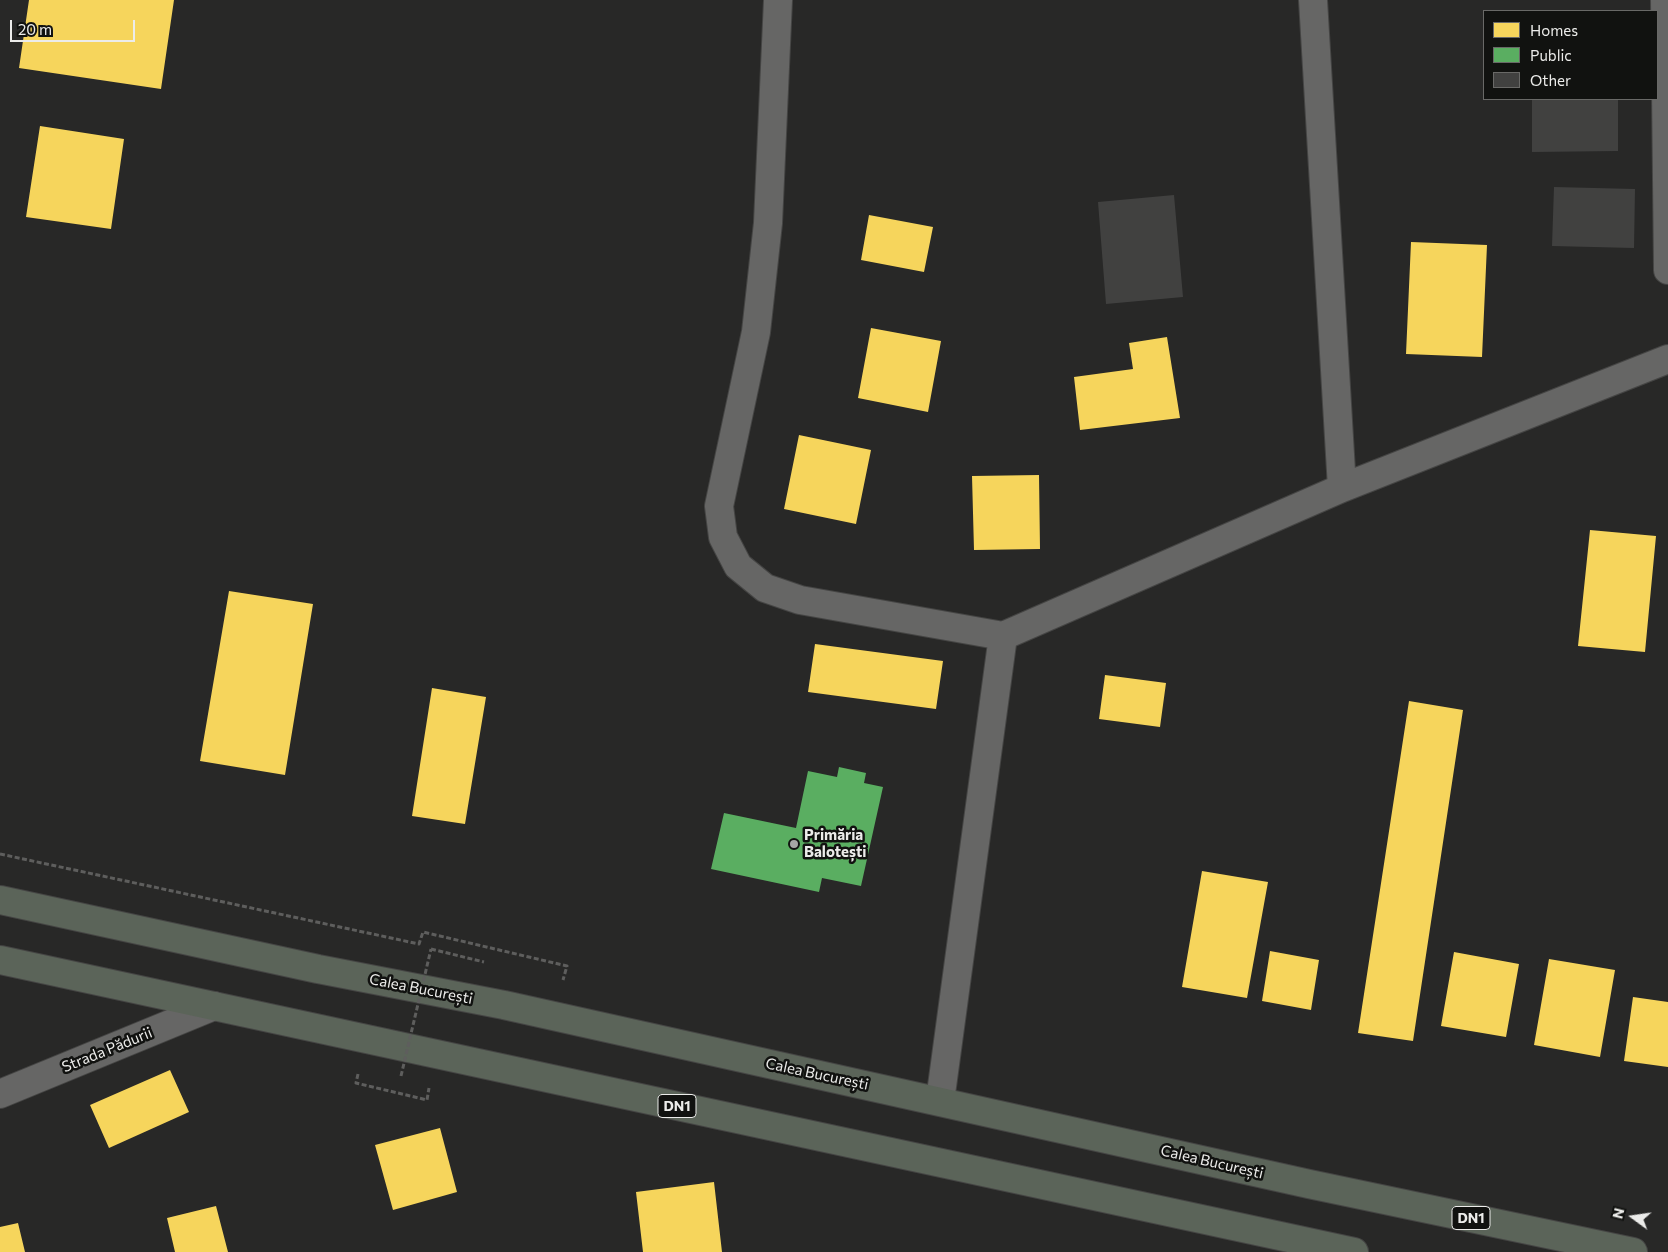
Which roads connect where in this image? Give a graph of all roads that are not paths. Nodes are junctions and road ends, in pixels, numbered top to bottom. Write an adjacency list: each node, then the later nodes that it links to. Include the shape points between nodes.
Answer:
1 (778, 0): 7 (street, via 767,233 756,332 719,506 723,537 738,566 765,588 800,600)
2 (1313, 0): 6 (street)
3 (1665, 0): 4 (street)
4 (1668, 270)
5 (1668, 359): 6 (street)
6 (1342, 488): 7 (street)
7 (1003, 636): 12 (street)
8 (0, 900): 12 (highway, Calea București / DN1, via 318,969 504,1005)
9 (0, 960): 10 (highway, DN1)
10 (214, 1006): 11 (street, Strada Pădurii); 13 (highway, DN1)
11 (0, 1094)
12 (940, 1101): 14 (highway, Calea București / DN1, via 1309,1184)
13 (1354, 1252)
14 (1633, 1252)

